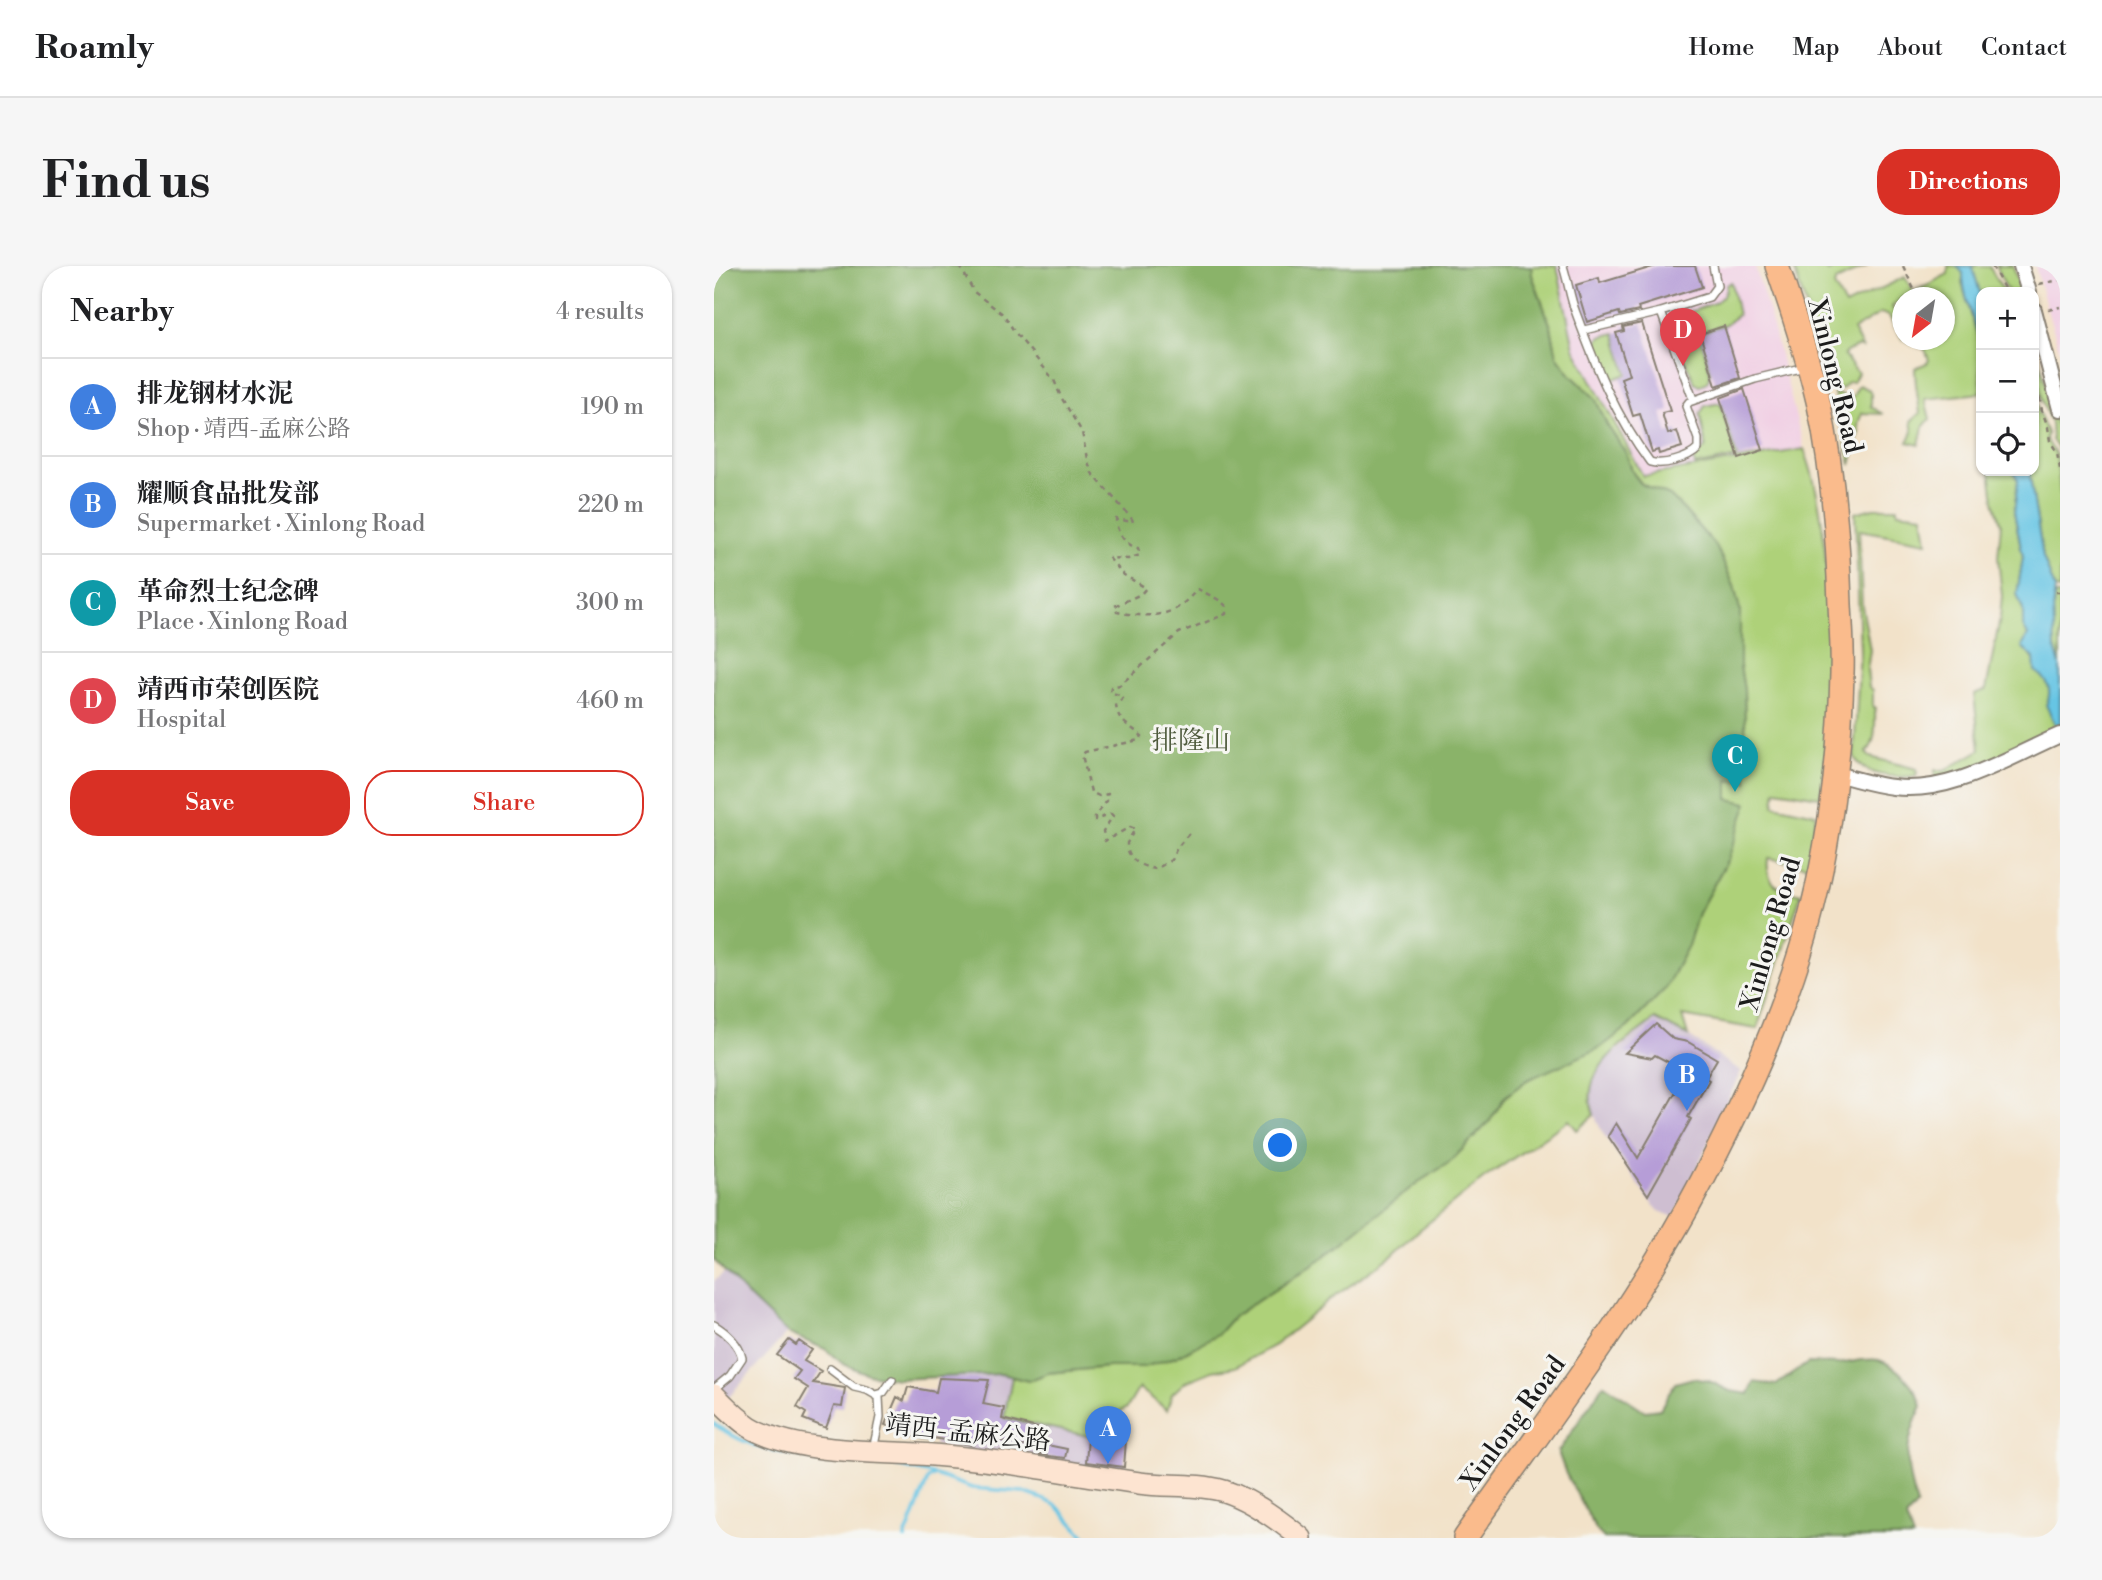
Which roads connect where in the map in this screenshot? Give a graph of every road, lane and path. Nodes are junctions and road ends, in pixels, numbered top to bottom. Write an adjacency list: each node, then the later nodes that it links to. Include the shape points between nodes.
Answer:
1 (723, 266): 10 (path)
2 (960, 266): 26 (path, via 974,292 1004,315 1054,380 1082,432 1092,473 1132,519 1130,523 1116,519 1116,524 1140,555 1109,558 1124,575 1146,587 1115,606 1117,612 1165,612 1198,589 1226,606 1226,614 1180,633 1120,685 1111,687 1110,692 1122,696 1115,704 1117,715 1142,736 1139,740 1082,755 1091,792 1108,794 1095,817 1098,821 1113,816 1104,831 1105,841 1130,827 1135,829 1127,843 1130,856 1156,869 1171,860)
3 (1563, 266): 18 (lane)
4 (1713, 266): 16 (lane, via 1717,286 1709,297)
5 (1777, 266): 19 (main road, Xinlong Road)
6 (1784, 266): 19 (main road, Xinlong Road)
7 (1903, 266): 12 (path)
8 (1992, 266): 13 (path)
9 (2021, 266): 14 (street)
10 (714, 272)
11 (2060, 280): 15 (path)
12 (1913, 287)
13 (2003, 287)
14 (2027, 287)
15 (2035, 287)
16 (1661, 312): 18 (lane); 21 (lane)
17 (2039, 329): 22 (street)
18 (1584, 330): 21 (lane, via 1605,389 1650,462 1691,455 1698,449 1686,406)
19 (1812, 365): 21 (lane); 25 (main road, Xinlong Road, via 1829,424 1844,526 1848,675)
20 (2039, 395): 23 (path)
21 (1693, 399)
22 (2060, 410)
23 (2060, 469)
24 (2055, 737): 25 (street, via 1931,788 1894,788)
25 (1838, 775): 35 (main road, Xinlong Road, via 1806,932 1748,1090 1701,1183 1607,1338); 36 (main road, Xinlong Road, via 1829,852 1811,932 1761,1075 1706,1185 1649,1282)
26 (1191, 831)
27 (714, 1325): 30 (lane, via 725,1332 742,1358)
28 (830, 1368): 32 (lane, via 854,1387)
29 (892, 1380): 32 (lane)
30 (714, 1389)
31 (714, 1395): 33 (main road, 靖西-孟麻公路, via 748,1426 774,1438)
32 (876, 1395): 33 (lane, via 880,1417)
33 (872, 1452): 34 (main road, 靖西-孟麻公路, via 975,1459 1223,1491)
34 (1301, 1538)
35 (1465, 1538)
36 (1472, 1538)

